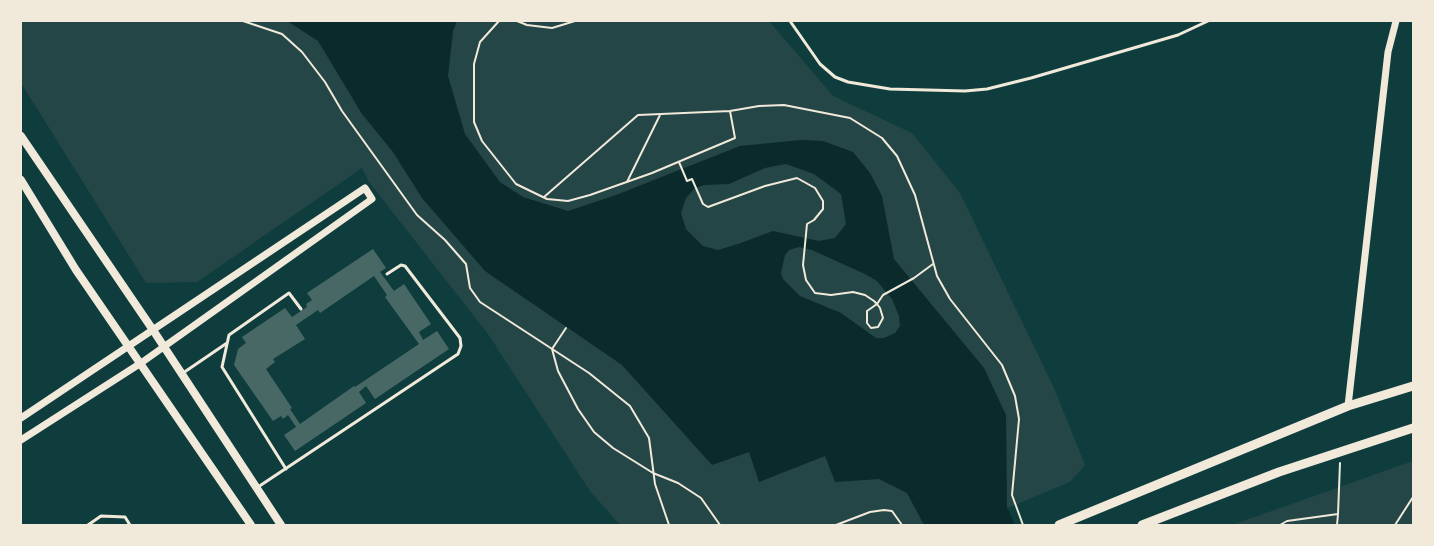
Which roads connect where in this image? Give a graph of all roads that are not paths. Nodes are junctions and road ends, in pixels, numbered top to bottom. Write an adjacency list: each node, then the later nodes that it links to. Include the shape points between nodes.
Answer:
1 (790, 21): 2 (lane, via 820,64 835,77 890,89 964,91 1031,78 1178,34)
2 (1208, 21)
3 (1396, 21): 15 (street, via 1388,52)
4 (21, 136): 8 (main road)
5 (21, 180): 10 (main road)
6 (387, 274): 19 (lane, via 405,266 460,338 458,353)
7 (301, 309): 9 (lane, via 289,293 229,335)
8 (153, 330): 10 (street); 11 (main road); 11 (street, via 365,188 372,199)
9 (227, 343): 13 (lane); 19 (lane, via 222,367)
10 (129, 346): 12 (main road); 16 (street)
11 (163, 347): 12 (street); 13 (main road)
12 (141, 363): 18 (street); 23 (main road)
13 (181, 374): 20 (main road)
14 (1413, 386): 15 (main road)
15 (1348, 406): 25 (main road)
16 (21, 418)
17 (1413, 428): 26 (main road, via 1279,472)
18 (21, 440)
19 (286, 469): 20 (lane)
20 (257, 488): 24 (main road)
21 (88, 525): 22 (lane, via 101,516 124,517)
22 (130, 525)
23 (251, 525)
24 (281, 525)
25 (1059, 525)
26 (1142, 525)

